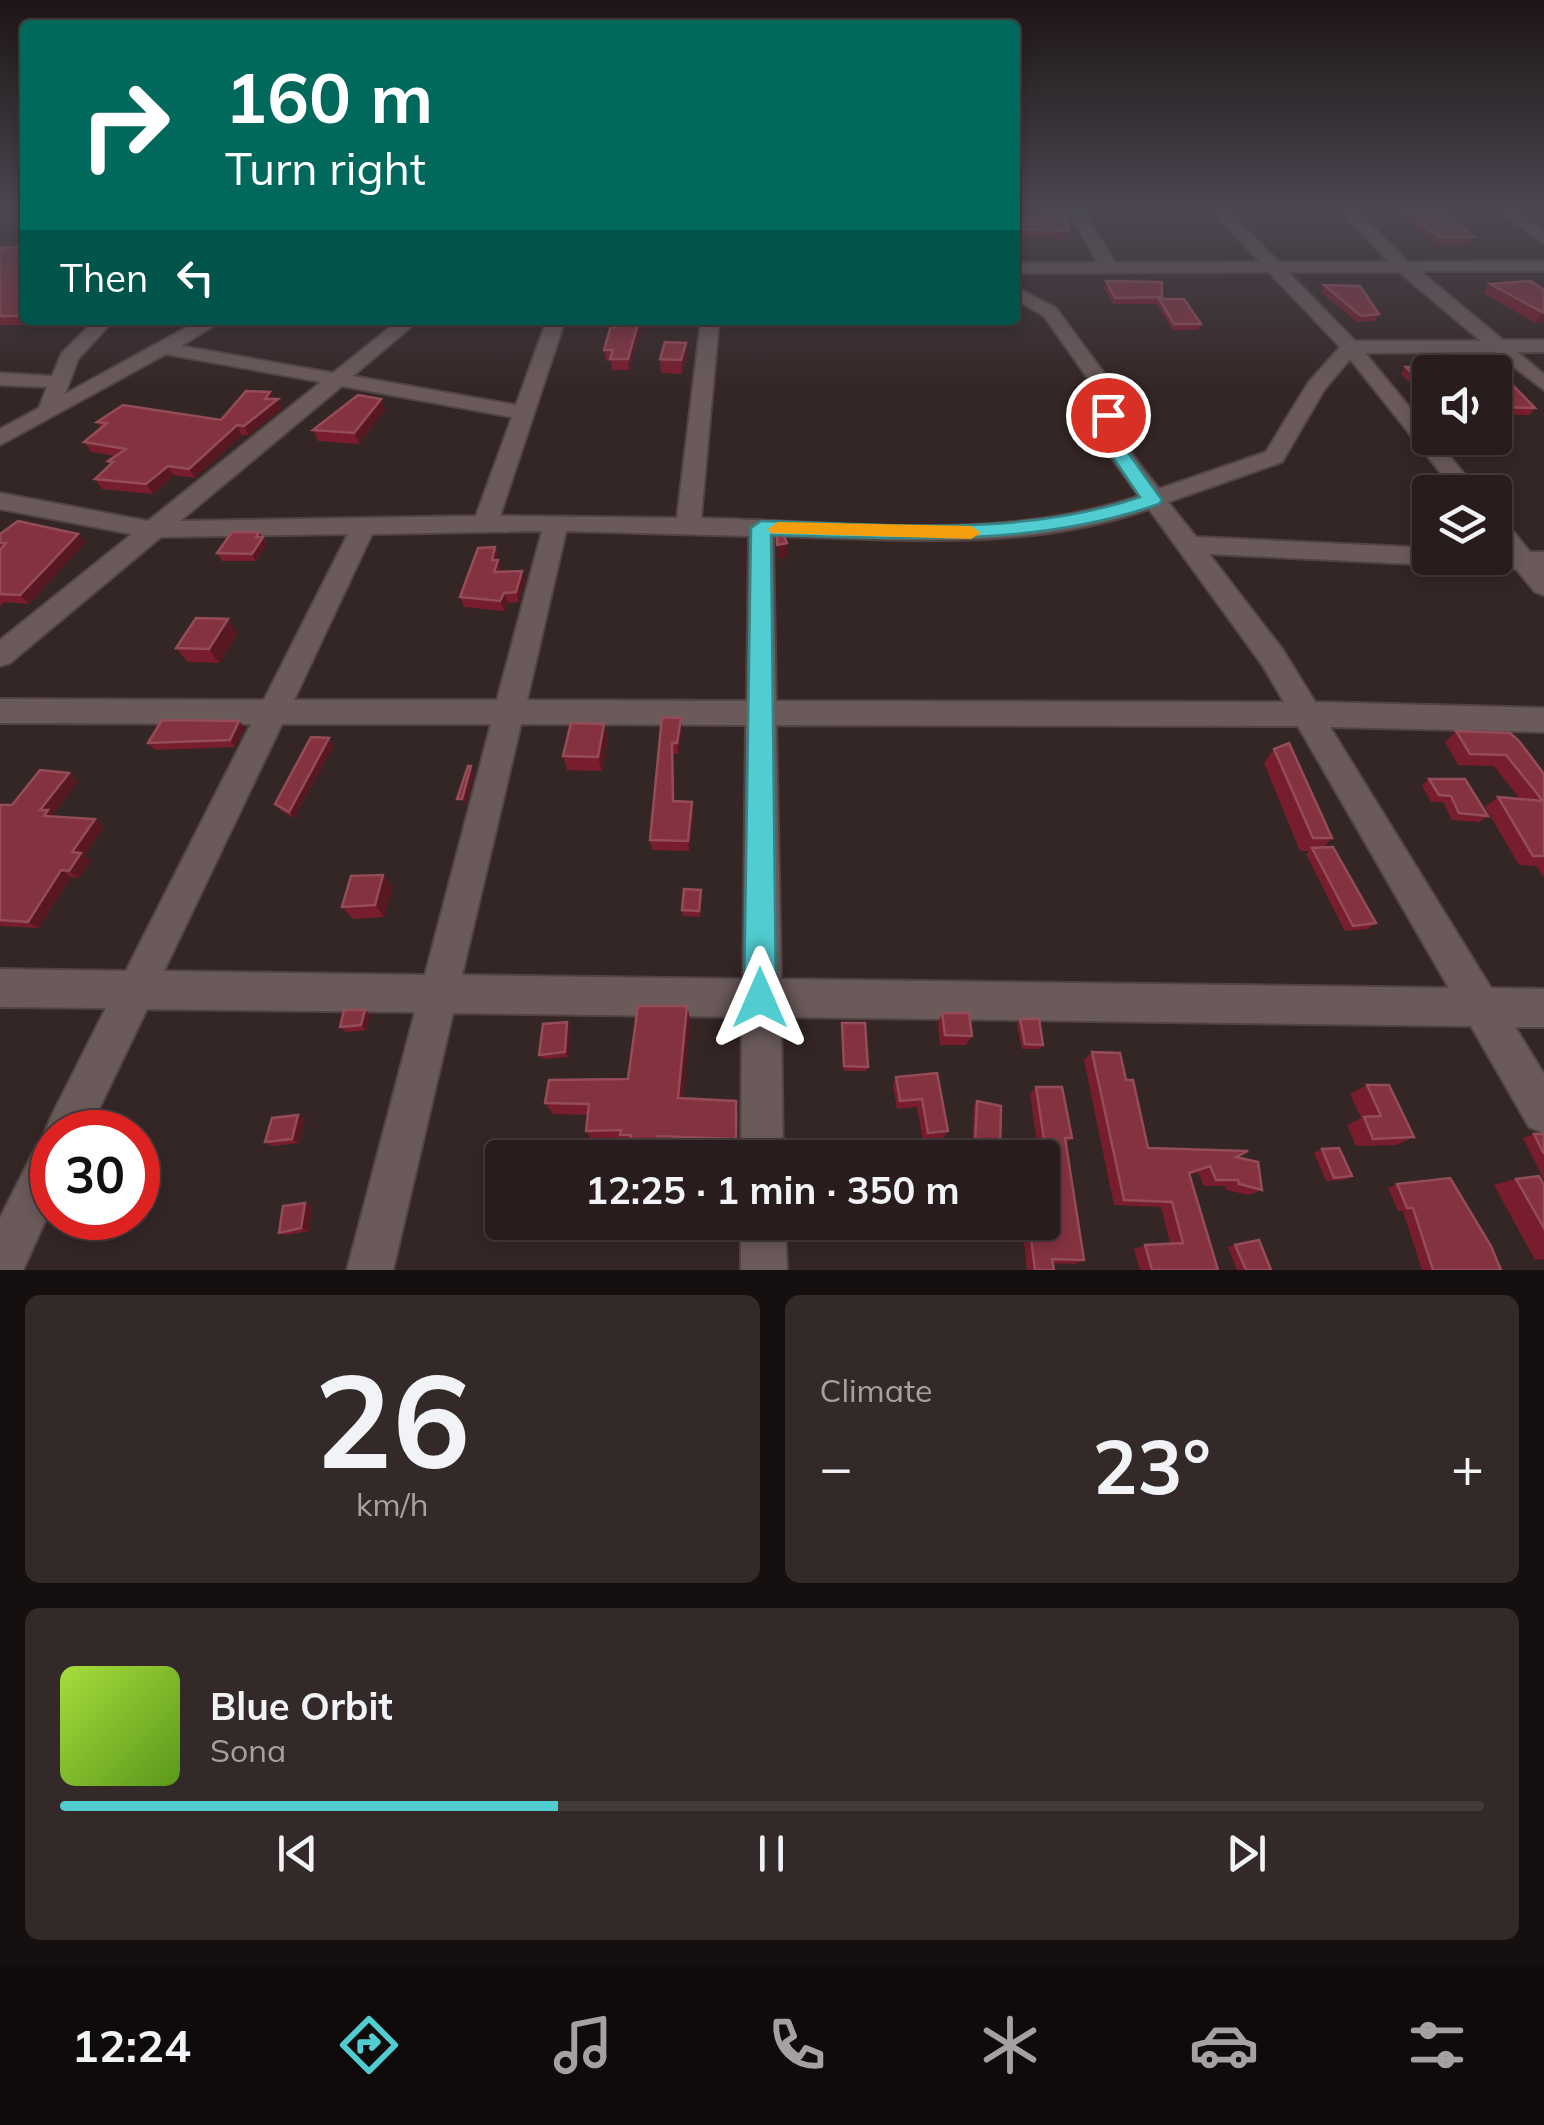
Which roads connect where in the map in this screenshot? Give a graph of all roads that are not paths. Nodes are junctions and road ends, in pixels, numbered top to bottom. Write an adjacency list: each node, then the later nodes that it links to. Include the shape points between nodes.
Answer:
1 (1276, 271): 11 (street)
2 (1409, 271): 9 (street)
3 (1020, 295): 21 (street, via 1050,312 1099,380 1117,450)
4 (100, 325): 15 (street, via 69,357)
5 (205, 325): 12 (street)
6 (404, 325): 14 (street)
7 (554, 325): 18 (street)
8 (709, 325): 26 (street)
9 (1499, 346): 10 (street); 11 (street); 16 (street)
10 (1544, 346)
11 (1350, 347): 20 (street); 21 (street, via 1314,387 1274,458)
12 (162, 348): 14 (street); 17 (street)
13 (0, 378): 15 (street)
14 (338, 378): 18 (street); 28 (street)
15 (60, 382): 17 (street)
16 (1544, 384)
17 (49, 410): 19 (street)
18 (524, 413): 24 (street)
19 (0, 438)
20 (1454, 475)
21 (1152, 500): 27 (street, via 1096,519 980,533); 30 (street)
22 (0, 501): 28 (street)
23 (556, 522): 24 (street); 26 (street); 37 (street)
24 (484, 524): 25 (street)
25 (364, 526): 28 (street); 36 (street)
26 (688, 526): 27 (street)
27 (761, 528): 38 (street)
28 (151, 529): 34 (street)
29 (1512, 542): 32 (street)
30 (1187, 545): 31 (street); 39 (street)
31 (1412, 556)
32 (1534, 562): 33 (street)
33 (1544, 586)
34 (0, 655)
35 (0, 711): 36 (street)
36 (272, 712): 37 (street); 42 (street)
37 (509, 712): 38 (street); 43 (street)
38 (760, 713): 39 (street); 44 (street)
39 (1307, 714): 40 (street); 45 (street)
40 (1544, 720)
41 (0, 988): 42 (street)
42 (136, 990): 43 (street); 47 (street)
43 (438, 994): 44 (street); 53 (street)
44 (760, 998): 45 (street); 49 (street)
45 (1481, 1007): 46 (street); 48 (street)
46 (1544, 1008)
47 (77, 1110)
48 (1544, 1112)
49 (762, 1140)
50 (30, 1205): 52 (street)
51 (763, 1240): 54 (street)
52 (0, 1267)
53 (370, 1270)
54 (764, 1270)

